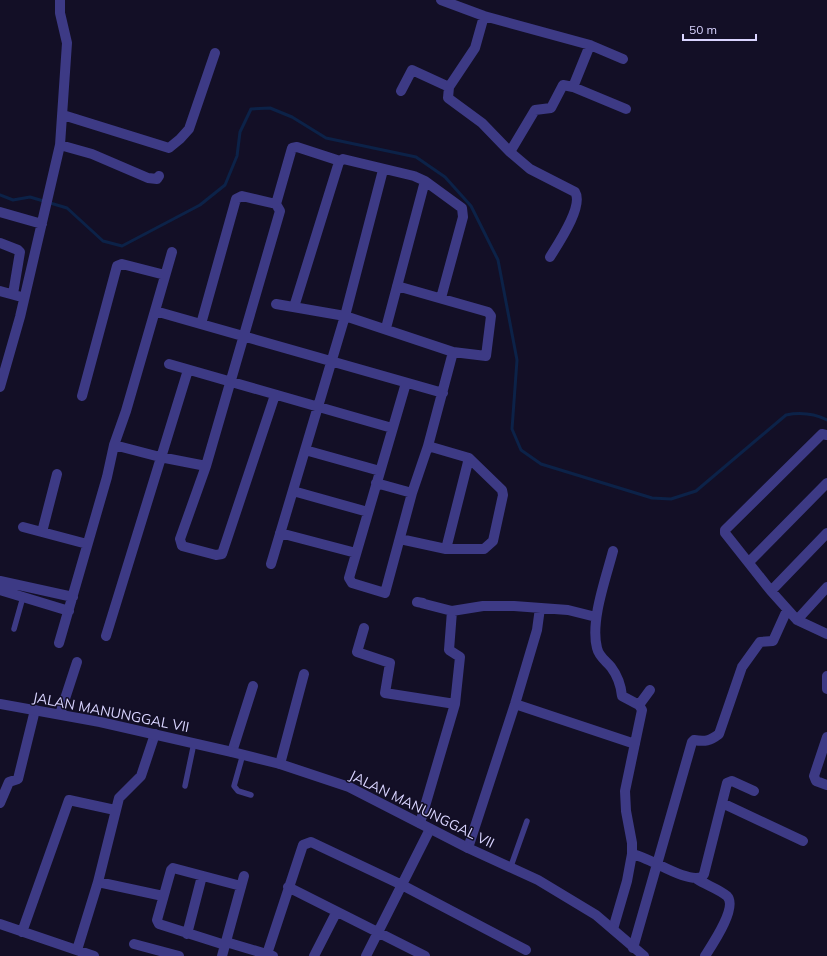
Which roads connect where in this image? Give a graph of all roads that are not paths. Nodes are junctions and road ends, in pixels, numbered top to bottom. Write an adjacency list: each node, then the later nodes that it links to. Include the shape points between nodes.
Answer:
1 (60, 0): 11 (street, via 60,13 67,43)
2 (441, 0): 3 (street)
3 (484, 16): 4 (street); 7 (street, via 475,48)
4 (590, 45): 6 (street); 8 (street)
5 (215, 53): 11 (street, via 189,129 169,148)
6 (623, 59)
7 (449, 87): 9 (street, via 412,70); 13 (street, via 448,98 482,123)
8 (573, 87): 10 (street); 13 (street, via 563,85 551,108 535,110)
9 (401, 91)
10 (626, 109)
11 (63, 116): 12 (street)
12 (60, 145): 16 (street, via 92,154 148,178); 20 (street)
13 (510, 152): 23 (street, via 530,169 575,192 577,196 574,214)
14 (340, 161): 15 (street, via 346,160); 18 (street, via 297,146 292,148); 31 (street)
15 (383, 170): 17 (street, via 412,175); 33 (street)
16 (159, 176)
17 (425, 181): 25 (street); 28 (street, via 460,207 464,214)
18 (276, 204): 34 (street, via 242,196 236,199); 36 (street, via 280,211)
19 (0, 212): 20 (street)
20 (42, 224): 29 (street)
21 (0, 243): 27 (street, via 20,252)
22 (172, 252): 24 (street)
23 (550, 257)
24 (165, 275): 32 (street); 46 (street, via 122,264 118,266)
25 (397, 286): 28 (street); 35 (street)
26 (0, 291): 27 (street)
27 (13, 294): 29 (street)
28 (441, 298): 37 (street, via 486,311 491,315 486,357)
29 (24, 299): 43 (street)
30 (276, 304): 31 (street)
31 (294, 307): 33 (street)
32 (155, 311): 34 (street); 50 (street)
33 (345, 316): 35 (street); 38 (street)
34 (201, 324): 36 (street)
35 (386, 328): 37 (street)
36 (244, 337): 38 (street); 41 (street)
37 (453, 352): 44 (street)
38 (331, 361): 42 (street); 47 (street)
39 (170, 364): 40 (street)
40 (188, 370): 41 (street); 53 (street)
41 (231, 383): 45 (street); 55 (street)
42 (406, 383): 44 (street); 48 (street)
43 (0, 387)
44 (443, 393): 51 (street)
45 (275, 395): 47 (street); 55 (street, via 223,552 219,554 180,543)
46 (82, 396)
47 (318, 408): 48 (street); 52 (street)
48 (392, 428): 56 (street)
49 (827, 435): 72 (street, via 822,434 726,530 725,535)
50 (114, 444): 53 (street); 68 (street)
51 (428, 446): 54 (street); 61 (street)
52 (305, 450): 56 (street); 60 (street)
53 (160, 457): 55 (street); 90 (street)
54 (469, 458): 69 (street); 69 (street, via 500,487 503,493 493,541 484,549)
55 (206, 466)
56 (380, 471): 58 (street)
57 (57, 474): 64 (street)
58 (376, 483): 61 (street); 62 (street)
59 (827, 483): 72 (street)
60 (293, 491): 62 (street); 65 (street)
61 (412, 493): 67 (street)
62 (368, 512): 71 (street)
63 (24, 527): 64 (street)
64 (42, 532): 68 (street)
65 (280, 533): 71 (street); 73 (street)
66 (827, 533): 77 (street)
67 (400, 539): 69 (street); 71 (street, via 385,594 350,581)
68 (87, 544): 79 (street)
69 (446, 549)
70 (613, 551): 85 (street)
71 (356, 553)
72 (749, 562): 77 (street)
73 (271, 564)
74 (0, 581): 79 (street)
75 (827, 587): 86 (street)
76 (0, 590): 78 (street)
77 (771, 591): 82 (street)
78 (23, 596): 83 (street); 88 (lane)
79 (73, 597): 83 (street)
80 (423, 604): 84 (street, via 417,602)
81 (540, 608): 84 (street, via 484,606); 85 (street); 100 (street, via 537,630)
82 (788, 610): 86 (street); 124 (street, via 773,641 760,642 742,667 719,734 707,742 692,742)
83 (69, 611): 91 (street)
84 (452, 611): 99 (street, via 449,650 460,658)
85 (596, 616): 101 (street, via 596,648 603,660 611,666 622,696)
86 (797, 620): 89 (street)
87 (364, 628): 99 (street, via 357,652 390,663 385,693)
88 (14, 629)
89 (827, 634)
90 (106, 636)
91 (60, 643)
92 (77, 662): 103 (street)
93 (304, 674): 110 (street)
94 (827, 676): 96 (street)
95 (253, 686): 108 (street)
96 (827, 689)
97 (650, 690): 101 (street)
98 (0, 704): 102 (street, JALAN MANUNGGAL VII)
99 (455, 704): 119 (street)
100 (515, 704): 107 (street); 122 (street)
101 (640, 705): 107 (street, via 642,710)
102 (35, 710): 103 (street, JALAN MANUNGGAL VII); 115 (street, via 18,779 9,782)
103 (60, 714): 104 (street, JALAN MANUNGGAL VII)
104 (155, 734): 106 (street, JALAN MANUNGGAL VII); 117 (street, via 141,776 122,792)
105 (826, 742): 111 (street, via 814,776 816,781)
106 (194, 743): 108 (street, JALAN MANUNGGAL VII); 112 (lane)
107 (635, 744): 123 (street, via 625,794)
108 (232, 752): 109 (street, JALAN MANUNGGAL VII)
109 (243, 754): 110 (street, JALAN MANUNGGAL VII); 114 (lane, via 233,785 238,791)
110 (280, 764): 119 (street, JALAN MANUNGGAL VII, via 360,792)
111 (827, 785)
112 (185, 786)
113 (754, 791): 116 (street, via 730,781 727,783)
114 (251, 795)
115 (0, 803)
116 (722, 803): 121 (street); 128 (street, via 704,874)
117 (115, 810): 129 (street); 137 (street, via 69,800)
118 (527, 821): 125 (lane)
119 (420, 824): 120 (street, JALAN MANUNGGAL VII)
120 (430, 829): 122 (street, JALAN MANUNGGAL VII); 130 (street)
121 (803, 842)
122 (468, 848): 125 (street, JALAN MANUNGGAL VII)
123 (632, 854): 124 (street); 136 (street)
124 (657, 865): 128 (street); 142 (street)
125 (511, 867): 136 (street, JALAN MANUNGGAL VII, via 596,916)
126 (202, 876): 131 (street); 133 (street, via 172,869); 139 (street)
127 (244, 876): 131 (street)
128 (697, 879): 153 (street, via 727,897 730,902 728,915)
129 (98, 882): 133 (street); 143 (street)
130 (402, 885): 132 (street, via 311,842 303,845); 138 (street); 144 (street)
131 (242, 886): 141 (street)
132 (288, 887): 134 (street); 145 (street)
133 (163, 896): 139 (street, via 157,921)
134 (336, 913): 138 (street); 150 (street)
135 (0, 924): 137 (street)
136 (613, 930): 142 (street, JALAN MANUNGGAL VII)
137 (22, 932): 143 (street)
138 (378, 933): 146 (street); 151 (street)
139 (187, 934): 141 (street)
140 (134, 944): 148 (street)
141 (225, 944): 145 (street); 149 (street)
142 (634, 948): 152 (street, JALAN MANUNGGAL VII)
143 (77, 950): 147 (street)
144 (526, 950)
145 (270, 955)
146 (423, 955)
147 (94, 956)
148 (179, 956)
149 (222, 956)
150 (314, 956)
151 (366, 956)
152 (644, 956)
153 (705, 956)

